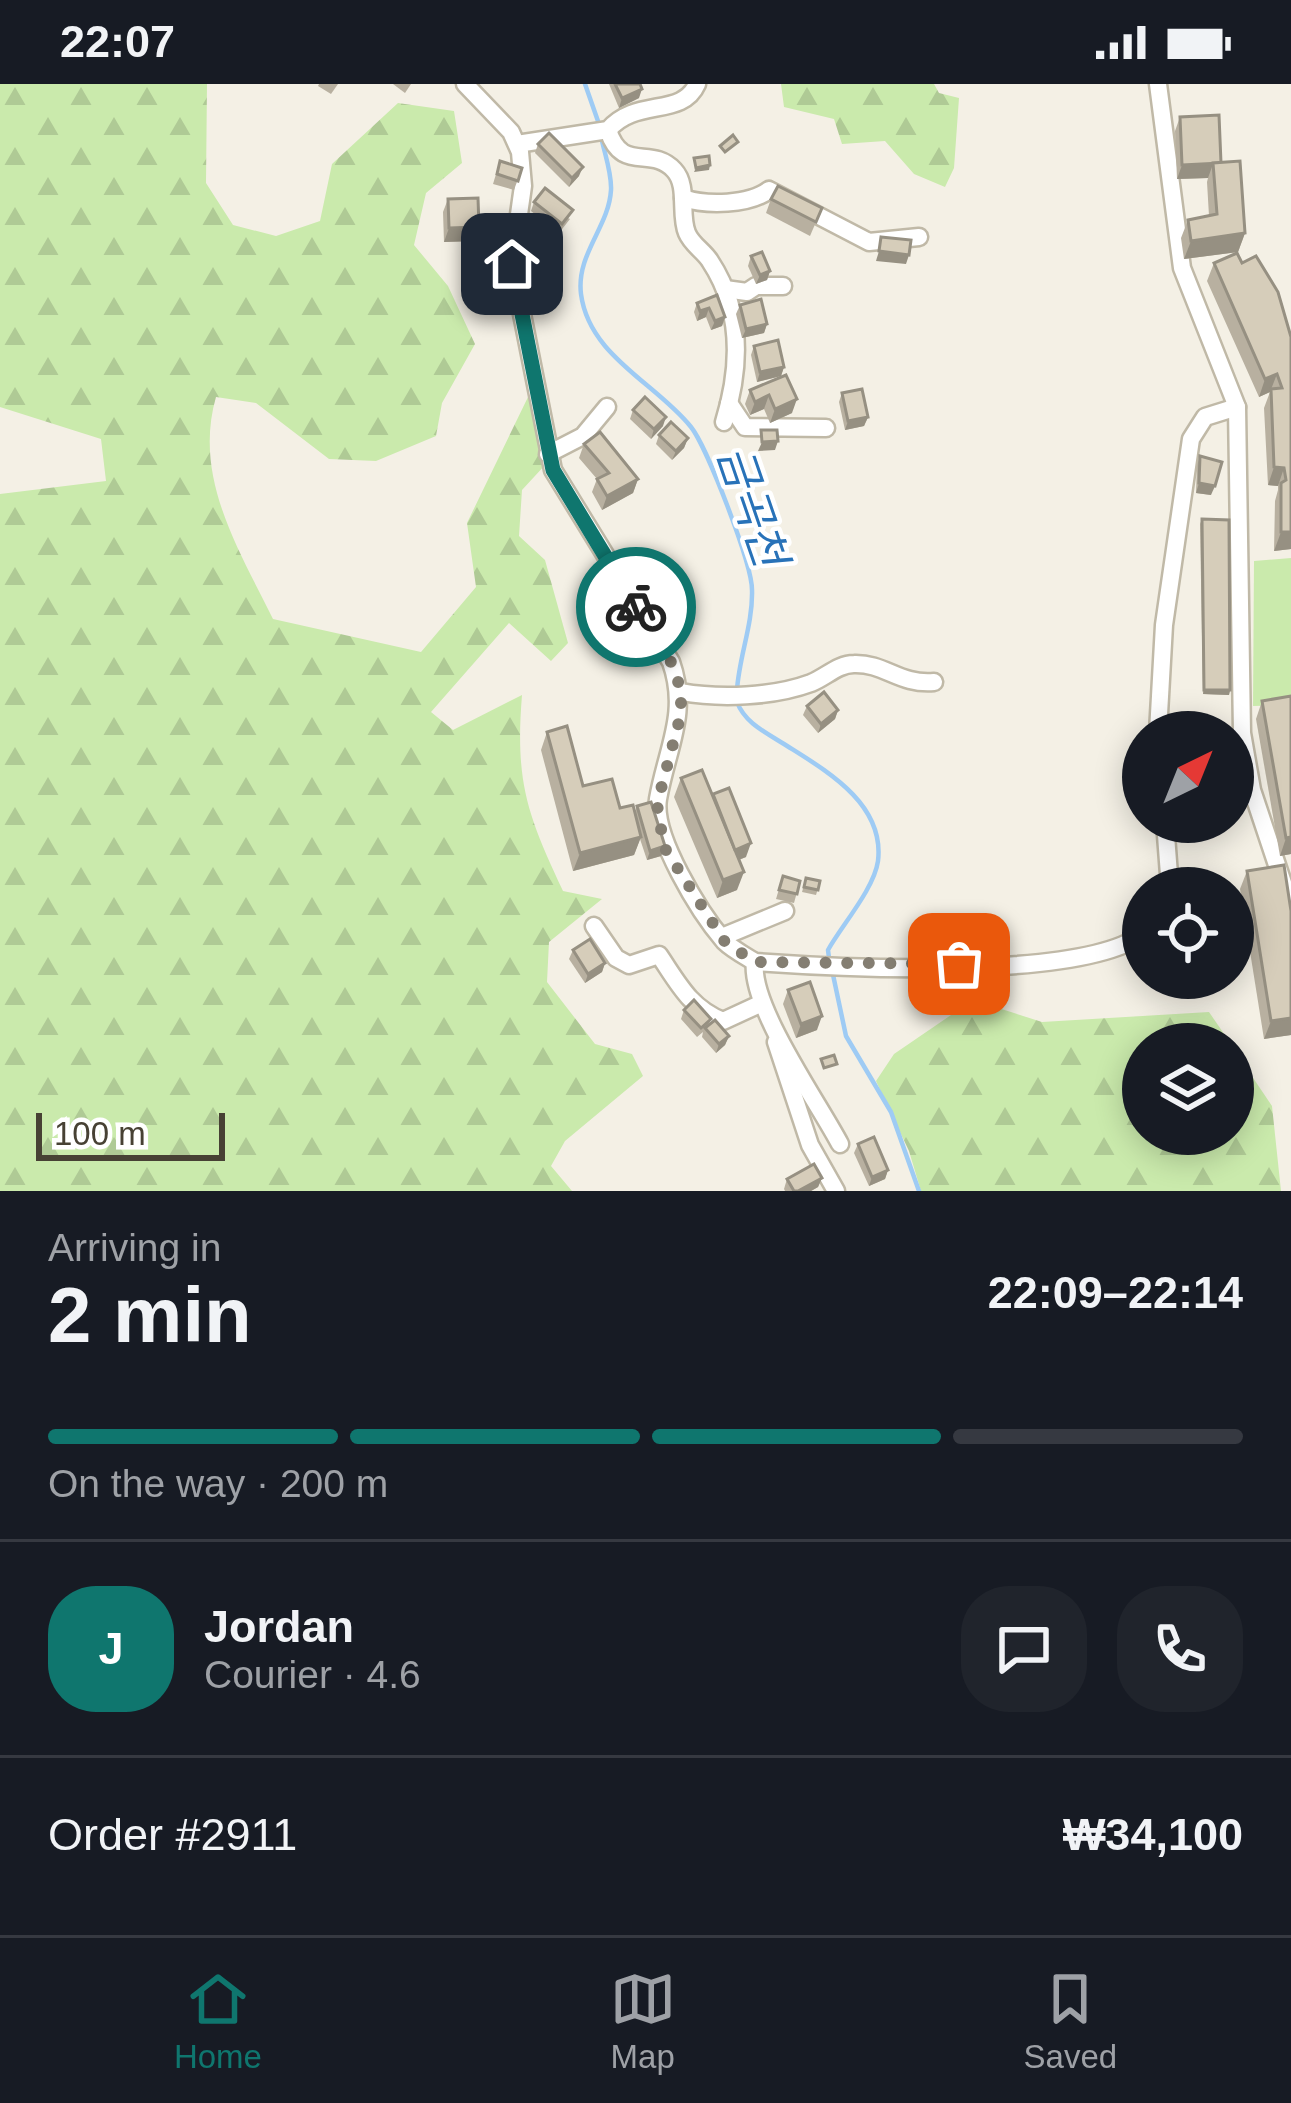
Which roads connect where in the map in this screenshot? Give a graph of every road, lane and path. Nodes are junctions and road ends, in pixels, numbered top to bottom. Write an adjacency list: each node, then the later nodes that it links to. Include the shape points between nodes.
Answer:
1 (465, 84): 5 (street)
2 (697, 84): 4 (street, via 680,103 622,113)
3 (1158, 84): 11 (street, via 1182,268)
4 (608, 130): 5 (street); 6 (street, via 627,156 674,170)
5 (517, 144): 13 (street, via 523,186 512,264)
6 (683, 198): 7 (street, via 754,201 770,190 869,242); 9 (street, via 686,230)
7 (919, 237)
8 (782, 286): 9 (street)
9 (724, 289): 12 (street, via 735,329 735,386 726,412 746,427)
10 (607, 407): 13 (street, via 583,436)
11 (1237, 416): 16 (street, via 1214,413 1191,439); 19 (street, via 1242,706 1252,790)
12 (826, 428)
13 (548, 454): 15 (street)
14 (934, 682): 15 (street, via 908,684 875,666 848,664 808,684 761,692)
15 (681, 692): 20 (street, via 657,804 664,847)
16 (1160, 711)
17 (785, 911): 20 (street)
18 (594, 926): 23 (street, via 629,965 659,955 707,1015 723,1021)
19 (1291, 926)
20 (722, 937): 22 (street)
21 (1122, 946): 22 (street, via 1033,963)
22 (755, 962): 23 (street)
23 (765, 1010): 24 (street); 25 (street, via 809,1144)
24 (840, 1144)
25 (836, 1191)

